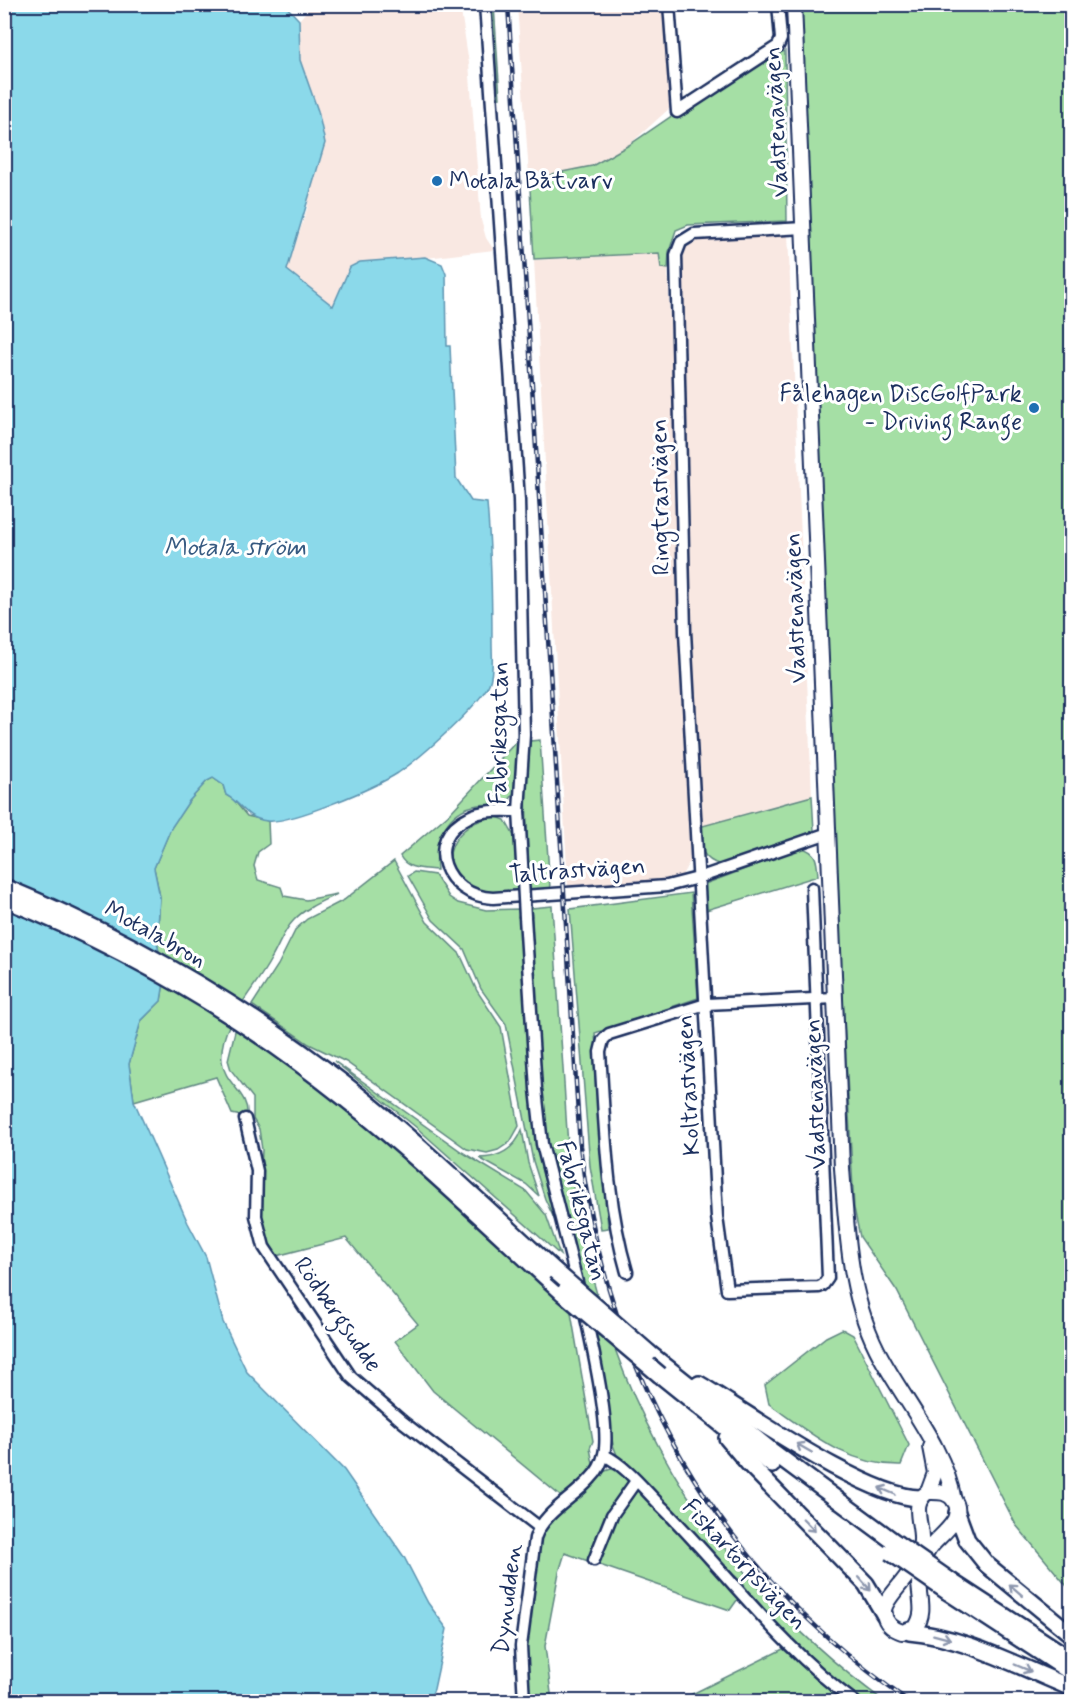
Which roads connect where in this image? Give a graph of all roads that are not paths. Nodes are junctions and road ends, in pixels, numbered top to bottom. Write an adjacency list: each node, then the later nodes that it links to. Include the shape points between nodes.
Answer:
1 (484, 4): 6 (street, Fabriksgatan, via 519,500 524,735)
2 (669, 4): 3 (street, Vadstenavägen, via 677,112 778,46 782,39)
3 (778, 4)
4 (794, 4): 5 (main road, Vadstenavägen)
5 (804, 228): 7 (main road, Vadstenavägen); 8 (street, Ringtrastvägen, via 694,234 681,242 676,255 685,632)
6 (519, 811): 8 (street, Taltrastvägen, via 477,814 463,820 449,834 445,865 451,879 463,890 493,898 650,888); 22 (street, Fabriksgatan, bridge, via 542,1144 590,1336 604,1422)
7 (828, 833): 8 (street, Taltrastvägen); 12 (main road, Vadstenavägen)
8 (698, 878): 14 (street, Koltrastvägen)
9 (4, 887): 15 (highway, Motalabron, via 145,953)
10 (812, 888): 13 (street, Vadstenavägen)
11 (4, 899): 15 (highway, Motalabron, via 88,936)
12 (835, 998): 13 (street); 21 (main road, Vadstenavägen, via 847,1247 860,1304 882,1359)
13 (817, 999): 14 (street); 18 (street, Vadstenavägen, via 829,1271 823,1285)
14 (706, 1004): 17 (street, via 609,1034 601,1045 612,1206); 18 (street, Koltrastvägen, via 718,1239)
15 (275, 1040): 19 (highway, bridge, via 379,1112); 20 (highway, bridge)
16 (245, 1119): 26 (street, Rödbergsudde, via 257,1171 256,1215 264,1247 351,1377)
17 (627, 1272)
18 (728, 1290)
19 (650, 1353): 24 (highway, one-way to 19, via 897,1495 855,1476); 27 (highway)
20 (714, 1420): 27 (highway); 30 (highway, one-way to 30, via 748,1463 866,1584)
21 (927, 1436): 24 (main road, Vadstenavägen, via 935,1473); 25 (main road, Vadstenavägen, via 948,1475)
22 (604, 1455): 23 (street, Fiskartorpsvägen); 26 (street, Dynudden, via 591,1479)
23 (636, 1481): 28 (street, via 612,1515); 37 (street, Fiskartorpsvägen, via 791,1648)
24 (925, 1495): 25 (main road, via 944,1493); 30 (main road, Vadstenavägen, via 918,1514 921,1540 917,1558 910,1575 887,1600)
25 (956, 1507): 31 (main road, via 951,1526 928,1550 922,1563 922,1618); 32 (highway, one-way to 25, via 987,1564 967,1540)
26 (539, 1527): 36 (street, Dynudden, via 521,1646)
27 (893, 1548): 29 (highway, bridge)
28 (594, 1560)
29 (950, 1587): 33 (highway); 34 (highway)
30 (884, 1614): 31 (main road, via 895,1629)
31 (909, 1632): 35 (highway, one-way to 35, via 959,1642)
32 (1071, 1635)
33 (1071, 1660)
34 (1071, 1673)
35 (1071, 1688)
36 (524, 1701)
37 (855, 1701)

